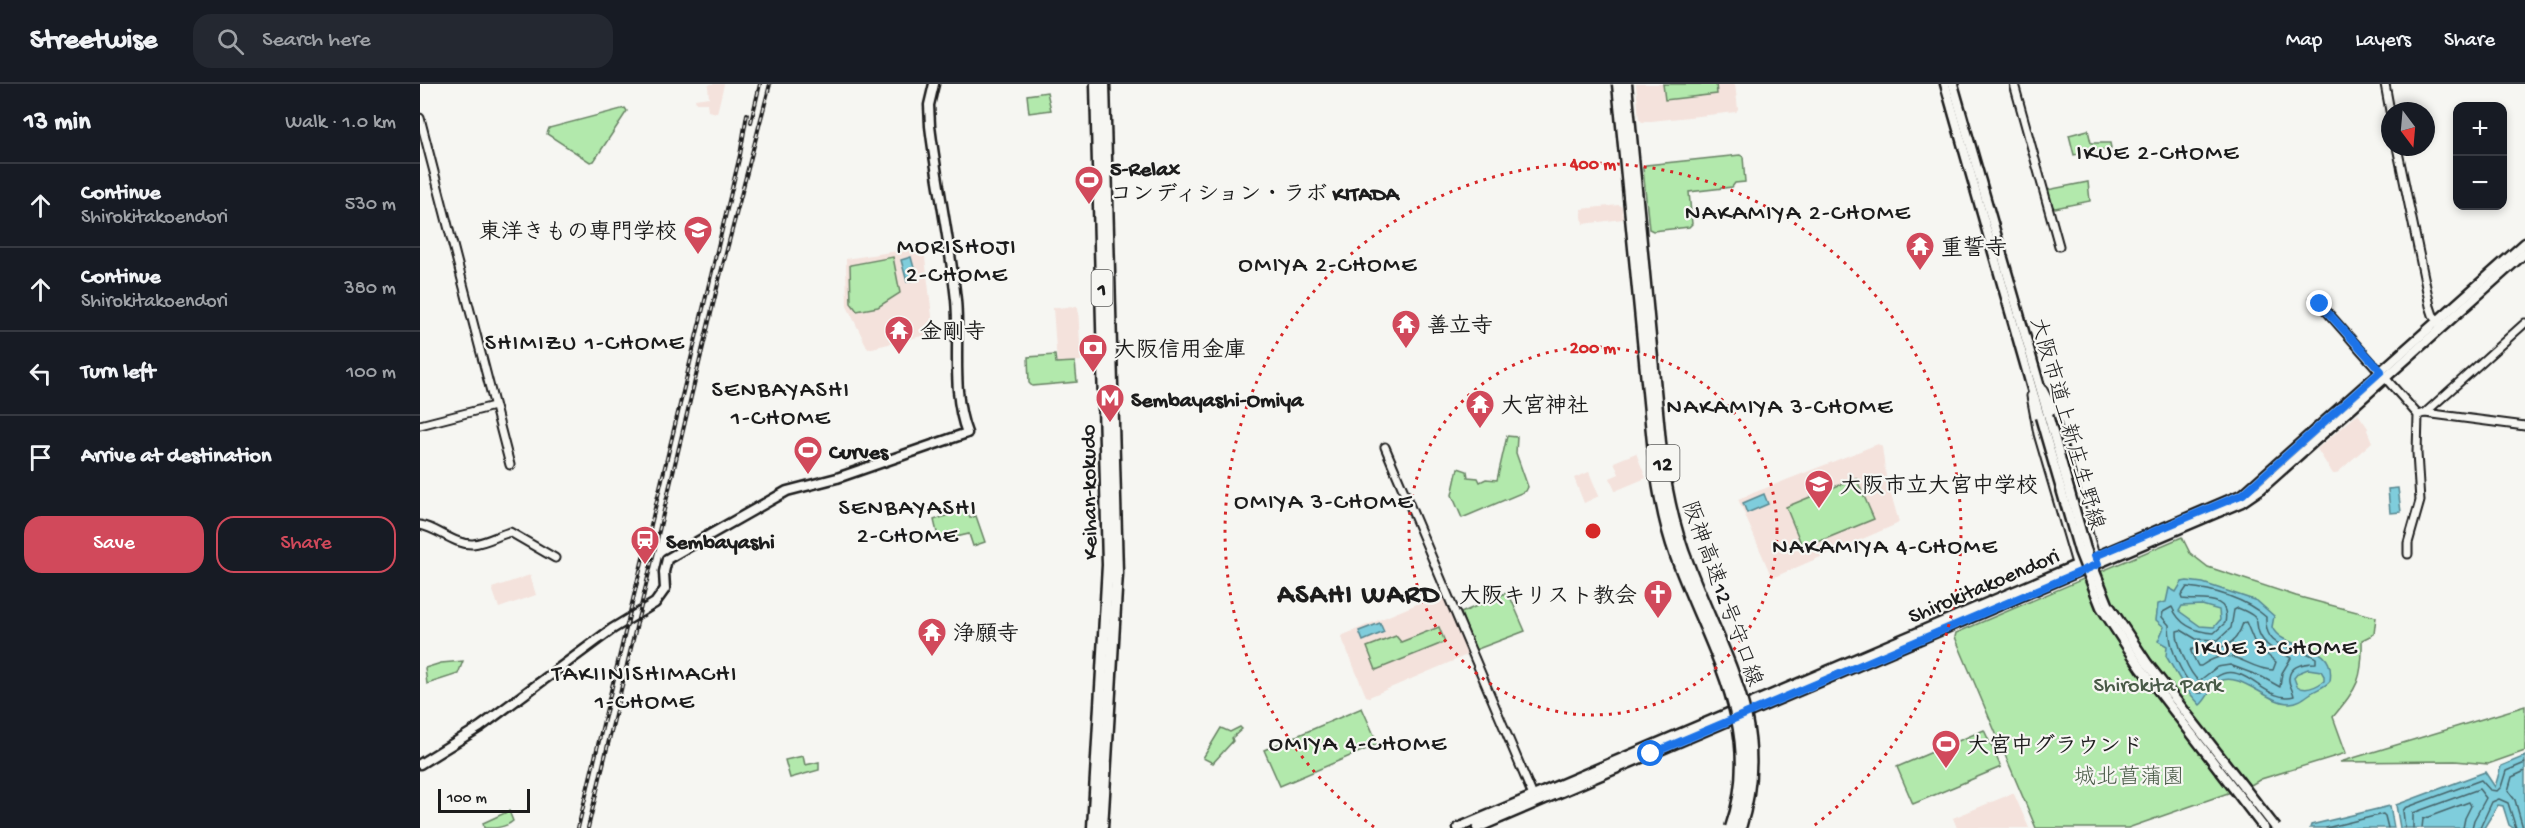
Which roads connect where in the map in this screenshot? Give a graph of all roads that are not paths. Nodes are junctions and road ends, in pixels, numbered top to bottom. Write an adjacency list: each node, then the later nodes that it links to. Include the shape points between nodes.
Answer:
1 (934, 84): 34 (main road, via 930,99 932,144 956,300 965,430 837,478 787,491 667,559 665,589 655,603 612,629 480,727)
2 (1096, 84): 36 (highway, Keihan-kokudo / 1, via 1108,565)
3 (1104, 84): 37 (highway, Keihan-kokudo / 1, via 1117,573)
4 (1618, 84): 40 (highway, 阪神高速12号守口線, bridge, via 1661,500 1678,562 1729,685 1741,733 1742,783)
5 (1626, 84): 41 (highway, 阪神高速12号守口線 / 12, bridge, via 1668,499 1688,566 1736,682 1750,732 1750,784)
6 (1945, 84): 21 (main road, 大阪市道上新庄生野線)
7 (1953, 84): 20 (main road, 大阪市道上新庄生野線)
8 (2014, 84): 14 (street)
9 (2385, 84): 10 (street)
10 (2388, 102)
11 (420, 118): 22 (street)
12 (2399, 156): 18 (street, via 2430,306)
13 (2525, 243): 18 (main road, Shirokitakoendori)
14 (2059, 246)
15 (2525, 253): 18 (main road, Shirokitakoendori)
16 (2314, 297): 19 (street)
17 (2525, 323): 23 (street)
18 (2441, 324): 19 (main road, Shirokitakoendori)
19 (2384, 375): 23 (street); 32 (main road, Shirokitakoendori, via 2243,494)
20 (2038, 380): 24 (main road, 大阪市道上新庄生野線); 32 (street, via 2051,405)
21 (2031, 387): 24 (main road, 大阪市道上新庄生野線); 33 (street, via 2038,434)
22 (494, 406): 25 (street); 28 (street)
23 (2422, 414): 26 (street); 30 (street, via 2417,453 2420,501)
24 (2044, 416): 42 (main road, 大阪市道上新庄生野線, bridge, via 2081,558 2101,608 2141,668); 43 (main road, 大阪市道上新庄生野線, bridge, via 2090,562 2113,613 2142,657)
25 (420, 425)
26 (2525, 426)
27 (1385, 447): 35 (street)
28 (510, 465)
29 (420, 525): 31 (street, via 473,544 510,532)
30 (2408, 554)
31 (555, 558)
32 (2097, 560): 33 (main road, Shirokitakoendori)
33 (2078, 568): 35 (main road, Shirokitakoendori); 39 (main road, Shirokitakoendori)
34 (420, 764)
35 (1533, 796): 38 (main road, Shirokitakoendori)
36 (1093, 828)
37 (1102, 828)
38 (1458, 828)
39 (1477, 828)
40 (1731, 828)
41 (1740, 828)
42 (2264, 828)
43 (2276, 828)

